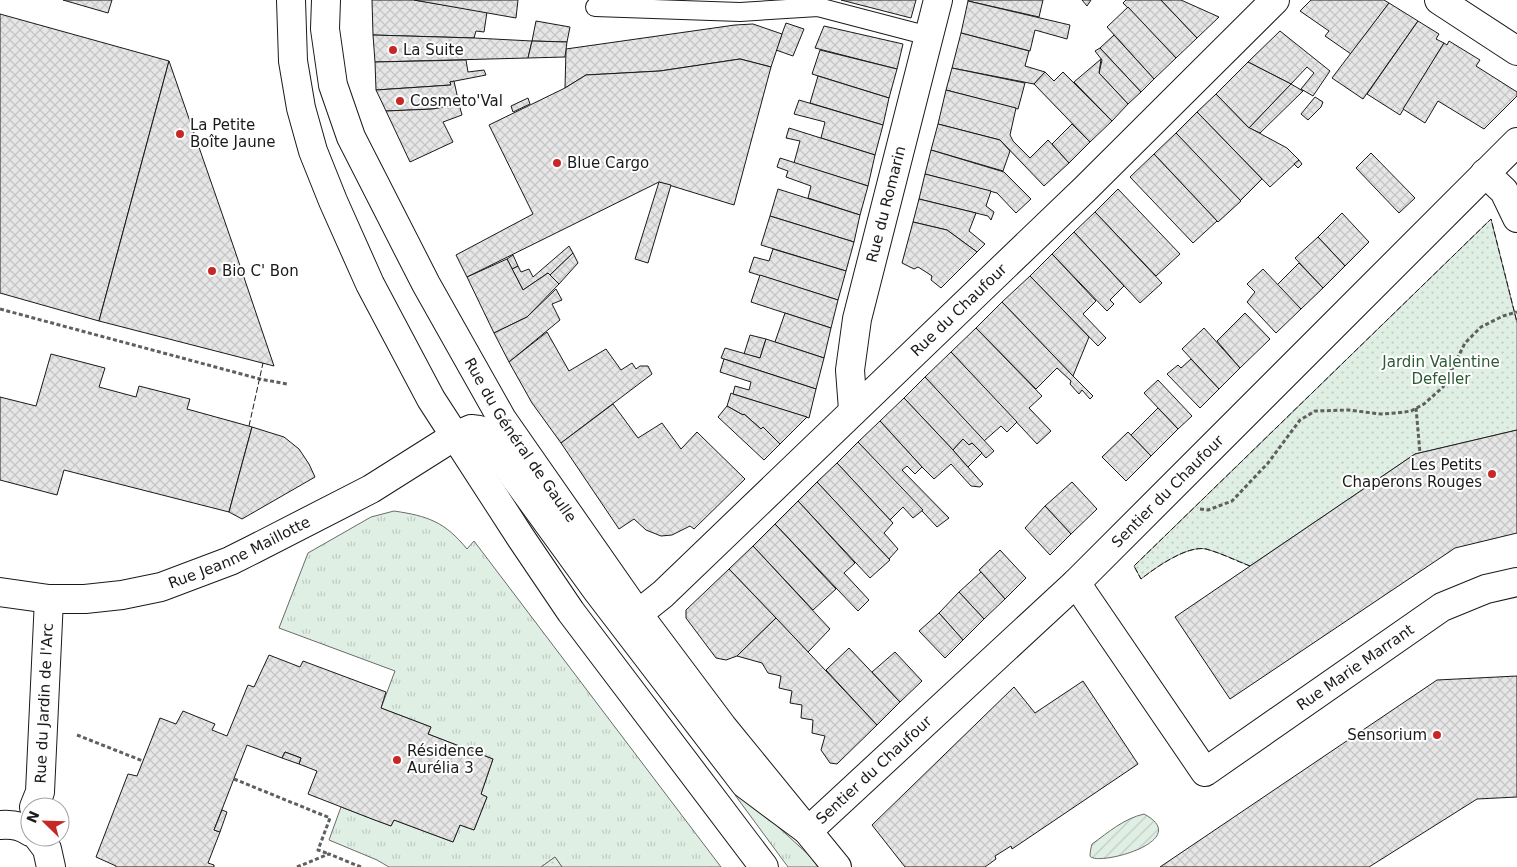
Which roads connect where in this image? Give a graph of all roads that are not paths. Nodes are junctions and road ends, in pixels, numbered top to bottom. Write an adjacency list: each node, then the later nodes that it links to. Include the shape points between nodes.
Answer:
1 (291, 0): 13 (street, via 293,61 313,151 370,284 431,399)
2 (326, 0): 18 (street, Rue du Général de Gaulle, via 333,85 351,137 395,224 502,419)
3 (938, 0): 7 (street, Rue du Romarin)
4 (1275, 0): 12 (street, Rue du Chaufour, via 1085,189)
5 (1439, 0): 8 (street)
6 (595, 7): 7 (lane, via 740,12 818,7)
7 (929, 36): 12 (street, Rue du Romarin, via 853,336 850,370)
8 (1517, 51)
9 (1517, 142): 10 (street, Sentier du Chaufour)
10 (1485, 173): 11 (street, via 1504,192); 15 (street, Sentier du Chaufour)
11 (1517, 218)
12 (853, 410): 18 (street, Rue du Chaufour, via 663,594)
13 (455, 436): 17 (street, Rue Jeanne Maillotte, via 371,489 230,561 181,581 122,596); 20 (street, Rue du Général de Gaulle, via 471,429 486,435 598,592 745,784); 23 (street, via 571,612)
14 (1517, 582): 15 (street, Rue Marie Marrant, via 1486,589 1442,608 1205,772)
15 (1076, 583): 20 (street, Sentier du Chaufour)
16 (0, 592): 17 (street, Rue Jeanne Maillotte)
17 (49, 599): 19 (street, Rue du Jardin de l'Arc)
18 (638, 614): 20 (street, Rue du Général de Gaulle, via 722,726)
19 (38, 797)
20 (808, 831): 24 (street, Rue du Général de Gaulle)
21 (45, 847): 22 (street, Rue du Jardin de l'Arc)
22 (51, 867)
23 (764, 867)
24 (837, 867)

